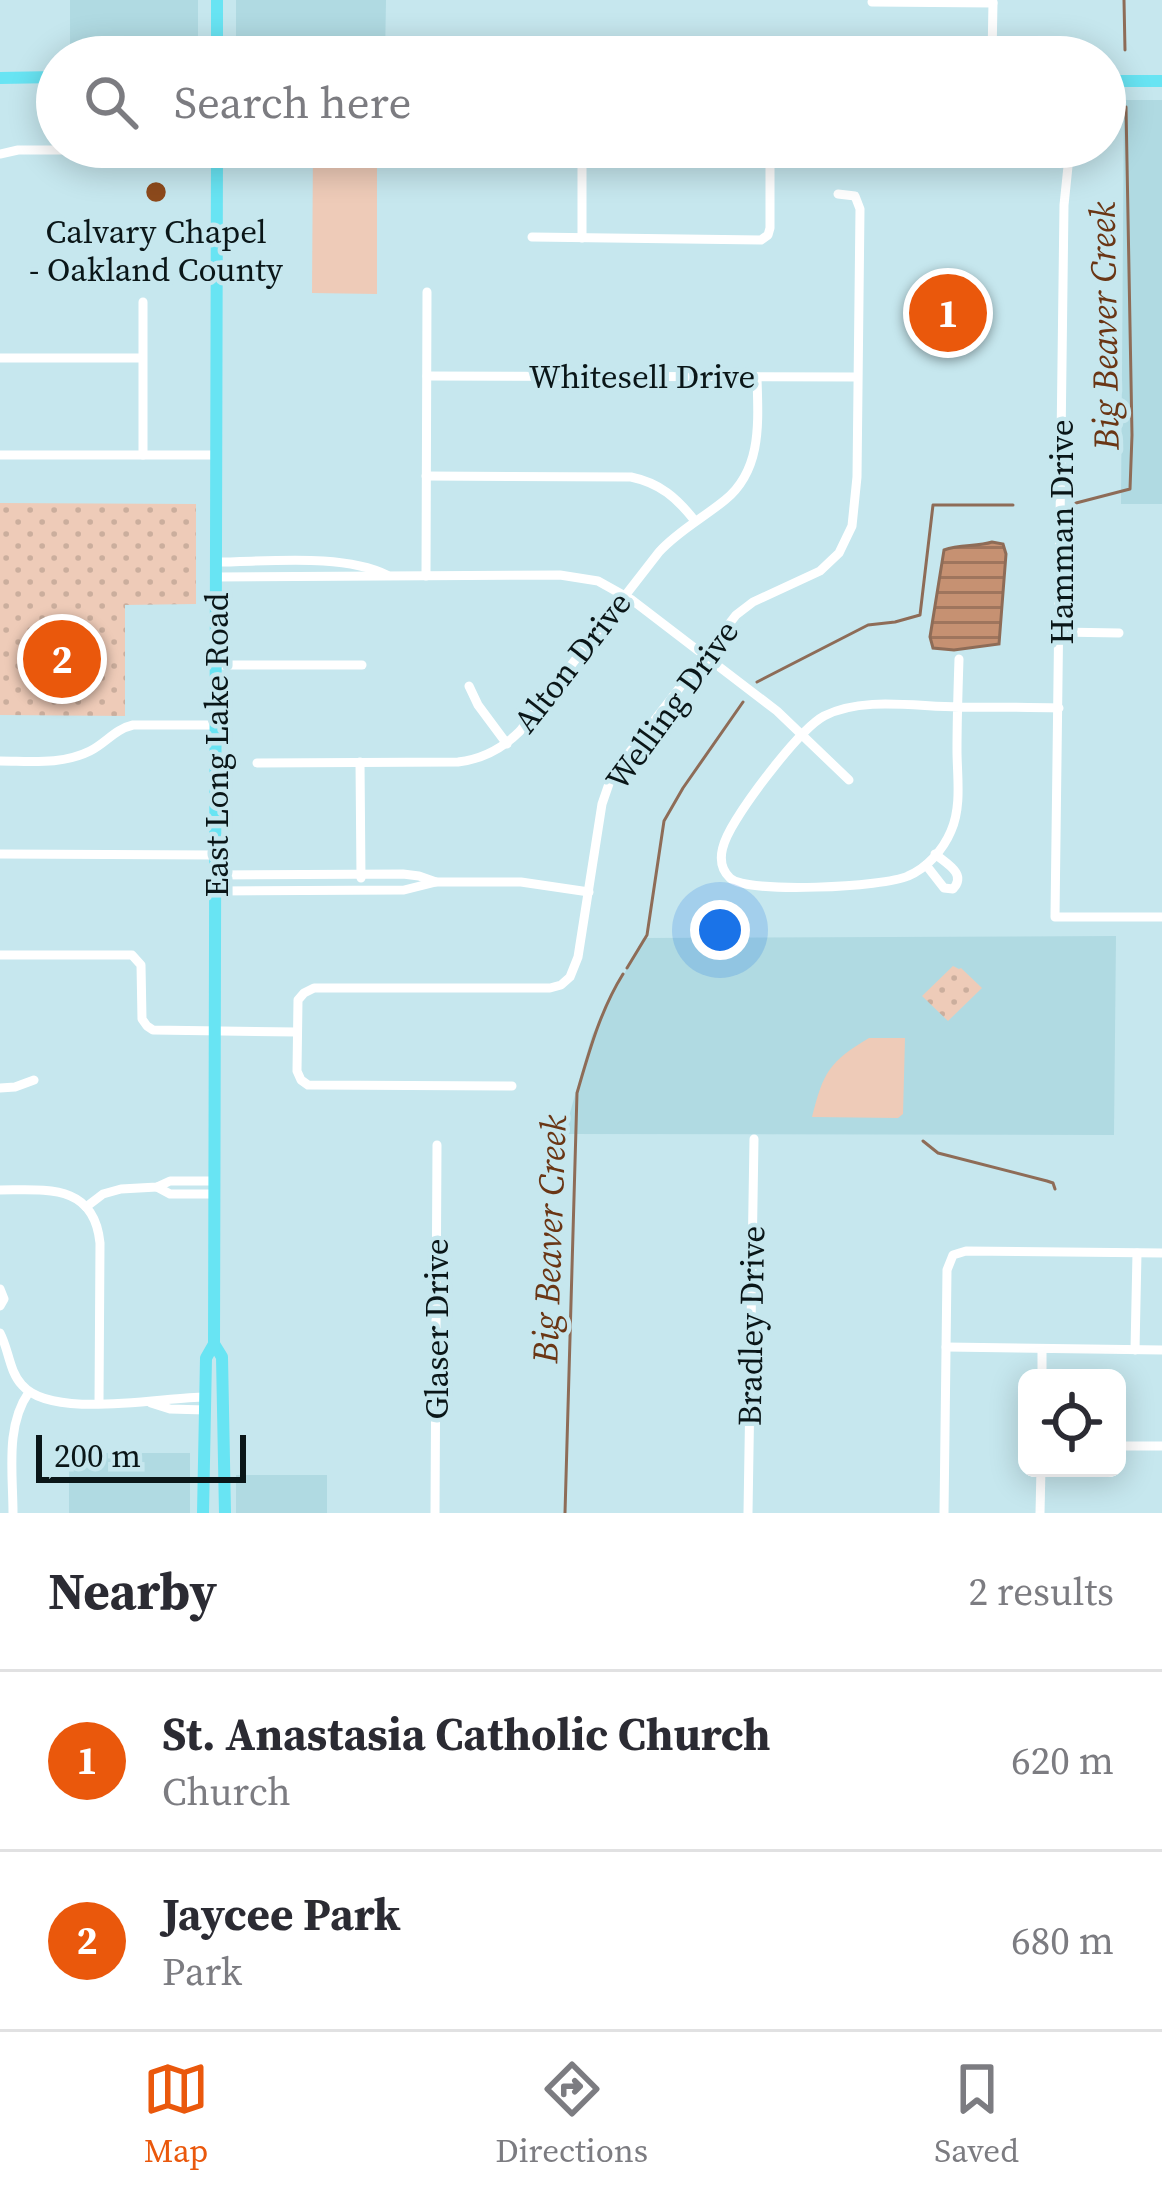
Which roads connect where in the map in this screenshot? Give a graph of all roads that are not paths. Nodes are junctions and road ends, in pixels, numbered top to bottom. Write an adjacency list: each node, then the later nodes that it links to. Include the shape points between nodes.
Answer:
1 (217, 0): 4 (main road)
2 (872, 2): 3 (street)
3 (993, 2): 5 (street)
4 (217, 36)
5 (992, 36)
6 (36, 77): 7 (main road)
7 (0, 78)
8 (1126, 81): 9 (main road)
9 (1162, 81)
10 (36, 149): 11 (street)
11 (0, 154)
12 (217, 168): 28 (main road, East Long Lake Road)
13 (582, 168): 18 (street)
14 (770, 168): 18 (street, via 770,228 761,240)
15 (1068, 168): 37 (street, Hamman Drive)
16 (838, 194): 25 (street, Welling Drive, via 857,198 860,209)
17 (532, 238): 18 (street)
18 (582, 238)
19 (427, 292): 23 (street)
20 (142, 302): 22 (street)
21 (0, 358): 22 (street)
22 (142, 358): 27 (street)
23 (427, 376): 24 (street, Whitesell Drive); 29 (street)
24 (758, 377): 25 (street, Whitesell Drive); 30 (street, Alton Drive, via 749,469 733,493)
25 (857, 377): 39 (street, Welling Drive, via 855,513 844,544 812,577 736,615)
26 (0, 454): 27 (street)
27 (143, 455): 28 (street)
28 (217, 455): 32 (main road, East Long Lake Road)
29 (426, 476): 30 (street, via 631,477 668,492); 34 (street)
30 (695, 521): 36 (street, Alton Drive)
31 (298, 562): 32 (street); 33 (street, via 349,563); 35 (street)
32 (216, 570): 35 (street); 41 (main road, East Long Lake Road)
33 (387, 575): 34 (street); 35 (street)
34 (426, 576): 36 (street, via 572,576)
35 (298, 578)
36 (624, 595): 39 (street); 48 (street, Alton Drive)
37 (1060, 632): 38 (street); 45 (street, Hamman Drive)
38 (1119, 632)
39 (704, 655): 47 (street); 66 (street, Welling Drive, via 612,775)
40 (959, 659): 44 (street)
41 (216, 665): 42 (street); 46 (main road, East Long Lake Road)
42 (362, 665)
43 (469, 686): 48 (street)
44 (958, 707): 45 (street); 47 (street, via 846,708); 55 (street, via 955,818)
45 (1059, 708): 67 (street, Hamman Drive, via 1055,916)
46 (216, 725): 49 (street, via 133,725 75,758); 54 (main road, East Long Lake Road)
47 (802, 733): 52 (street); 60 (street, via 725,840)
48 (507, 744): 50 (street, Alton Drive, via 468,761)
49 (0, 761)
50 (360, 762): 51 (street, Alton Drive); 59 (street)
51 (257, 763)
52 (849, 780)
53 (0, 854): 54 (street)
54 (216, 854): 57 (main road, East Long Lake Road)
55 (935, 854): 56 (street); 56 (street, via 956,872 957,885 944,888)
56 (926, 865): 60 (street, via 880,885 755,887)
57 (215, 874): 58 (street); 63 (main road, East Long Lake Road)
58 (298, 874): 59 (street); 64 (street)
59 (361, 874): 61 (street); 65 (street)
60 (729, 876): 62 (street)
61 (436, 882): 65 (street); 66 (street)
62 (717, 884)
63 (215, 890): 64 (street); 69 (main road, East Long Lake Road)
64 (298, 890): 65 (street)
65 (361, 890)
66 (589, 892): 70 (street, Welling Drive, via 578,957 561,985 314,988 298,1000)
67 (1162, 917)
68 (0, 955): 69 (street, via 132,956 141,965 147,1026)
69 (215, 1031): 70 (street); 76 (main road, East Long Lake Road)
70 (297, 1032): 72 (street, via 298,1071 312,1086)
71 (34, 1080): 73 (street)
72 (512, 1086)
73 (0, 1088)
74 (754, 1139): 104 (street, Bradley Drive)
75 (437, 1145): 103 (street, Glaser Drive)
76 (215, 1187): 78 (street, via 112,1191); 84 (main road, East Long Lake Road)
77 (0, 1190): 78 (street, via 59,1191)
78 (86, 1207): 93 (street, via 100,1243)
79 (1137, 1253): 80 (street); 85 (street, via 953,1255); 87 (street)
80 (1162, 1253)
81 (0, 1289): 82 (street)
82 (0, 1306)
83 (0, 1333): 92 (street)
84 (214, 1344): 90 (main road, East Long Lake Road); 91 (main road, East Long Lake Road)
85 (946, 1347): 86 (street); 105 (street)
86 (1042, 1348): 87 (street); 89 (street)
87 (1136, 1350): 88 (street)
88 (1162, 1350)
89 (1042, 1369)
90 (206, 1378): 91 (main road); 94 (main road, East Long Lake Road)
91 (223, 1382): 99 (main road, East Long Lake Road)
92 (29, 1392): 93 (street, via 50,1402); 100 (street, via 14,1429)
93 (99, 1403): 94 (street)
94 (205, 1403): 98 (main road, East Long Lake Road)
95 (1126, 1446): 96 (street)
96 (1162, 1447)
97 (1041, 1477): 106 (street)
98 (203, 1484): 99 (main road); 101 (main road, East Long Lake Road)
99 (225, 1487): 102 (main road, East Long Lake Road)
100 (13, 1513)
101 (203, 1513)
102 (224, 1513)
103 (435, 1513)
104 (748, 1513)
105 (944, 1513)
106 (1040, 1513)

